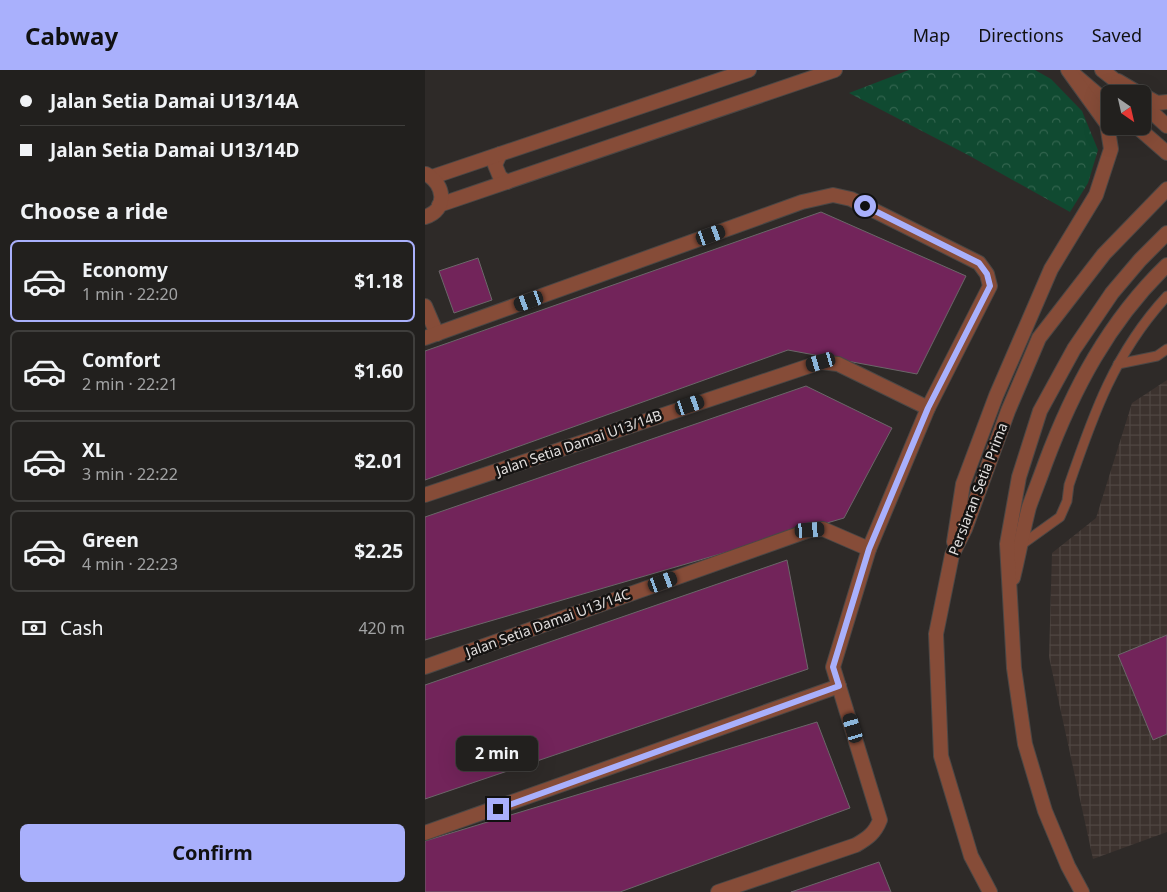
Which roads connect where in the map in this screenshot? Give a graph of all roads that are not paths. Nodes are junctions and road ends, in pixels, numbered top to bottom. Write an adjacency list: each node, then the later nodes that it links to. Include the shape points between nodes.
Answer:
1 (749, 70): 16 (street)
2 (835, 70): 5 (street)
3 (1068, 70): 9 (street); 33 (street, via 1107,124 1111,149 1096,195 1051,269 996,396 963,484)
4 (1102, 70): 6 (street)
5 (798, 76): 18 (street)
6 (1118, 81): 7 (street); 8 (street)
7 (1122, 85)
8 (1125, 85)
9 (1101, 98)
10 (1151, 100): 11 (street)
11 (1167, 102)
12 (1151, 111): 13 (street)
13 (1166, 124)
14 (1147, 135): 15 (street)
15 (1167, 153)
16 (500, 154): 17 (street); 18 (street, via 495,165 500,177)
17 (428, 176): 20 (street, via 440,187)
18 (507, 182): 20 (street)
19 (1167, 189): 33 (street, Persiaran Setia Prima, via 1105,254 1039,338)
20 (439, 205): 21 (street, via 435,212)
21 (425, 216)
22 (1167, 232): 34 (street, via 1112,294 1074,349 1040,411 1019,477 1007,544)
23 (1167, 265): 31 (street, via 1106,337 1075,392 1029,507)
24 (1167, 296): 28 (lane)
25 (425, 306): 26 (street)
26 (431, 336): 29 (street, via 803,202 833,195 851,199 979,263 987,274 990,286)
27 (1167, 350): 28 (lane, via 1157,356)
28 (1118, 364): 31 (lane, via 1104,390 1082,448 1061,517)
29 (928, 408): 30 (street, Jalan Setia Damai U13/14B, via 838,364 821,362); 32 (street)
30 (425, 495)
31 (1021, 545): 34 (street)
32 (869, 549): 35 (street, Jalan Setia Damai U13/14C, via 823,529 810,530); 36 (street, via 833,667)
33 (952, 555): 39 (street, Persiaran Setia Prima, via 936,634 941,756 971,856)
34 (1010, 590): 40 (street, via 1015,668 1025,744 1045,811)
35 (425, 667)
36 (839, 686): 37 (street); 38 (street, via 880,820 876,830 856,845)
37 (425, 833)
38 (718, 892)
39 (990, 892)
40 (1082, 892)

